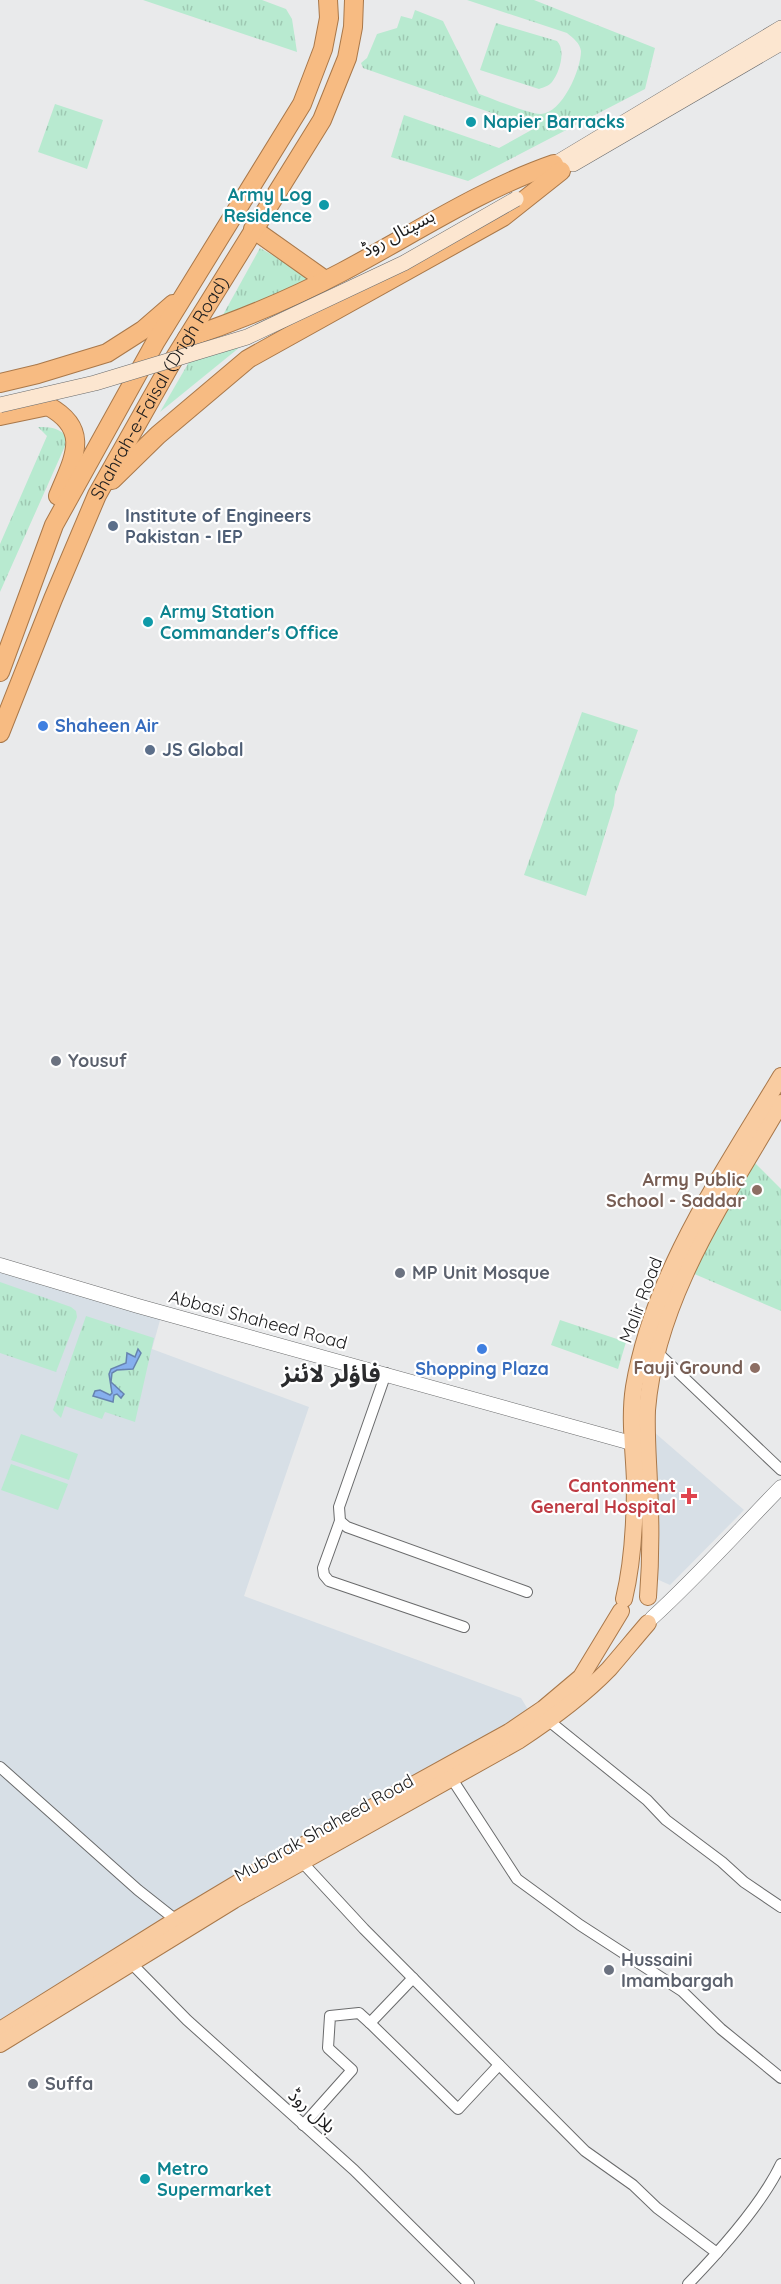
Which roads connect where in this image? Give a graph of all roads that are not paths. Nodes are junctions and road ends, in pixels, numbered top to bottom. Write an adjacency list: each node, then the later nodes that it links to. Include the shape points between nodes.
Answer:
1 (328, 0): 9 (highway, Shahrah-e-Faisal (Drigh Road), via 323,49 302,104)
2 (354, 0): 7 (highway, Shahrah-e-Faisal (Drigh Road), via 347,58 322,120)
3 (781, 28): 5 (main road, ہسپتال روڈ)
4 (781, 43): 5 (main road, ہسپتال روڈ)
5 (557, 168): 6 (main road, ہسپتال روڈ); 8 (highway, via 518,177); 12 (highway, via 503,217)
6 (513, 195): 14 (main road, ہسپتال روڈ, via 343,284 252,325 129,365); 15 (main road, ہسپتال روڈ, bridge, via 404,263 247,337 95,383)
7 (253, 229): 8 (highway); 11 (highway, Shahrah-e-Faisal (Drigh Road))
8 (325, 280): 10 (highway)
9 (189, 290): 13 (highway, via 143,330 107,353); 18 (highway, Shahrah-e-Faisal (Drigh Road), via 156,341)
10 (225, 325): 11 (highway); 12 (highway)
11 (187, 338): 17 (highway, Shahrah-e-Faisal (Drigh Road))
12 (258, 354): 17 (highway, via 158,435)
13 (0, 383)
14 (0, 396)
15 (0, 405)
16 (0, 416): 18 (highway, via 48,406 72,425 76,441)
17 (97, 495): 20 (highway, Shahrah-e-Faisal (Drigh Road))
18 (54, 525): 19 (highway, Shahrah-e-Faisal (Drigh Road))
19 (0, 672)
20 (0, 733)
21 (781, 1076): 26 (main road, Malir Road, via 663,1286 634,1387 631,1413)
22 (781, 1103): 24 (main road, Malir Road, via 686,1273)
23 (0, 1265): 25 (street, Abbasi Shaheed Road)
24 (657, 1352): 26 (main road, Malir Road); 27 (street)
25 (386, 1373): 26 (street, Abbasi Shaheed Road); 29 (street, via 339,1507)
26 (639, 1445): 32 (main road, Malir Road, via 651,1547); 33 (main road, Malir Road, via 632,1548)
27 (781, 1470)
28 (781, 1487): 31 (street, Mubarak Shaheed Road)
29 (340, 1521): 30 (street, via 347,1527); 35 (street, via 323,1568 329,1581)
30 (527, 1592)
31 (681, 1592): 32 (street); 34 (street, Mubarak Shaheed Road)
32 (649, 1598): 33 (main road, via 639,1593 628,1595); 34 (main road, via 654,1608)
33 (622, 1605): 34 (main road, via 622,1617 629,1624 639,1626); 41 (main road, Mubarak Shaheed Road, via 581,1677 532,1718)
34 (650, 1620): 36 (main road, Mubarak Shaheed Road, via 608,1670)
35 (464, 1627)
36 (549, 1721): 38 (main road, Mubarak Shaheed Road); 40 (street, via 666,1820)
37 (0, 1767): 41 (street)
38 (452, 1779): 39 (main road, Mubarak Shaheed Road); 48 (street, via 517,1879 576,1923 682,1991)
39 (302, 1862): 42 (main road, Mubarak Shaheed Road); 43 (street)
40 (781, 1907)
41 (176, 1920): 45 (main road, Mubarak Shaheed Road)
42 (131, 1963): 46 (main road, Mubarak Shaheed Road); 49 (street, بلال روڈ, via 186,2020)
43 (413, 1978): 44 (street); 47 (street)
44 (370, 2023): 47 (street, via 458,2109); 49 (street, via 359,2013 330,2016 328,2048 352,2070)
45 (0, 2030)
46 (0, 2044)
47 (500, 2065): 51 (street, via 585,2151)
48 (781, 2078)
49 (303, 2125): 52 (street, بلال روڈ)
50 (780, 2171): 51 (street)
51 (717, 2253): 53 (street)
52 (470, 2284)
53 (688, 2284)

